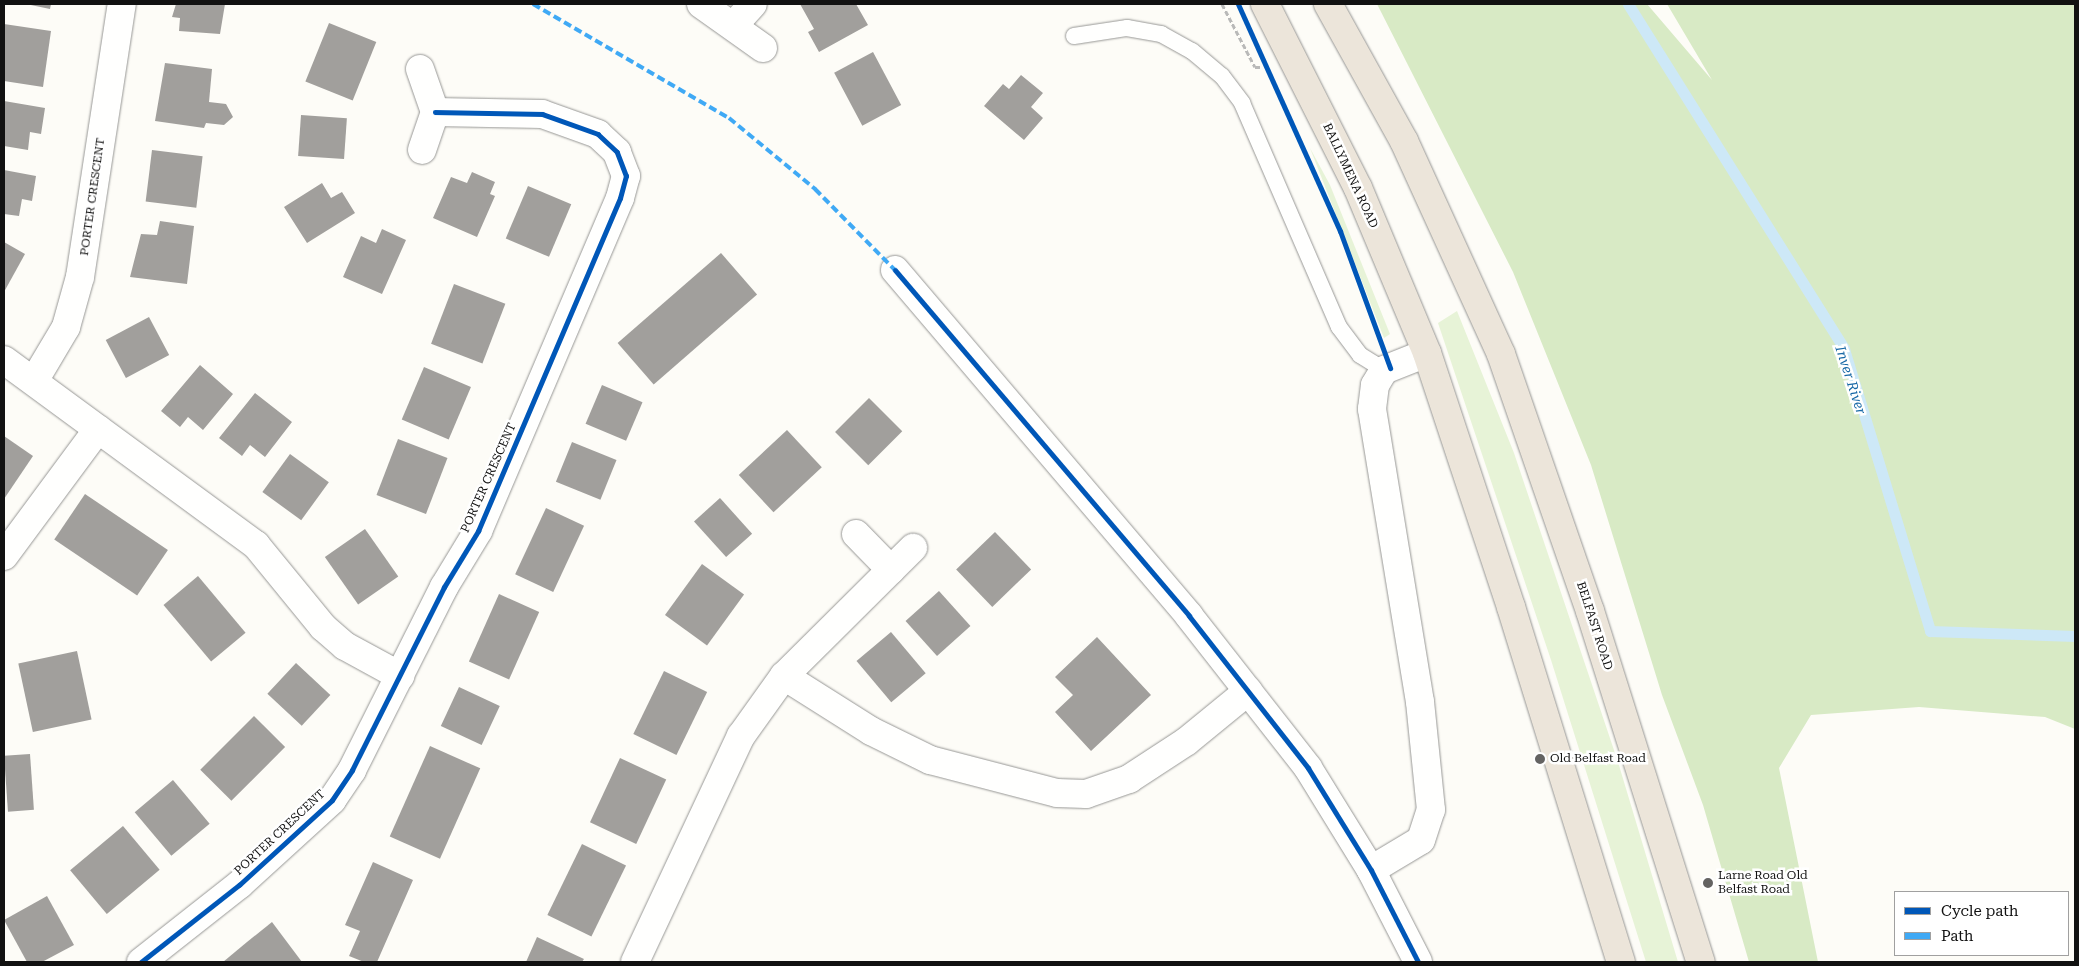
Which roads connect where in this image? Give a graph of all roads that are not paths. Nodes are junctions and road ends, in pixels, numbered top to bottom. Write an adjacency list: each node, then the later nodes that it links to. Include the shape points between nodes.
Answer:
1 (122, 4): 16 (street, PORTER CRESCENT, via 80,277 66,327)
2 (701, 4): 6 (street)
3 (753, 4): 6 (street)
4 (1265, 4): 13 (highway, BALLYMENA ROAD, via 1358,188)
5 (1328, 4): 30 (highway, BELFAST ROAD, via 1404,141 1501,354 1590,611)
6 (734, 26): 8 (street)
7 (1074, 36): 15 (lane, via 1127,28 1161,34 1192,51 1222,76 1242,103 1339,327 1360,355)
8 (763, 48)
9 (420, 69): 10 (street)
10 (435, 112): 11 (street); 22 (street, PORTER CRESCENT, via 542,114 598,134 617,152 626,176 620,198 478,531 444,587)
11 (422, 150)
12 (895, 270): 24 (street)
13 (1427, 353): 15 (street); 29 (highway, via 1511,606)
14 (4, 360): 16 (street)
15 (1384, 370): 25 (street, via 1375,385 1372,409 1419,692 1431,810 1421,840)
16 (34, 381): 17 (street)
17 (98, 429): 20 (street); 22 (street, via 256,545 323,627 345,646)
18 (856, 534): 21 (street)
19 (913, 548): 21 (street)
20 (4, 556)
21 (892, 570): 23 (street)
22 (400, 676): 26 (street, PORTER CRESCENT, via 352,770 332,800 239,885)
23 (784, 676): 24 (street, via 871,731 930,760 1057,793 1086,794 1129,780 1187,741); 27 (street, via 741,736)
24 (1248, 691): 25 (street, via 1308,768)
25 (1371, 870): 28 (street)
26 (141, 962)
27 (635, 962)
28 (1418, 962)
29 (1621, 962)
30 (1701, 962)

